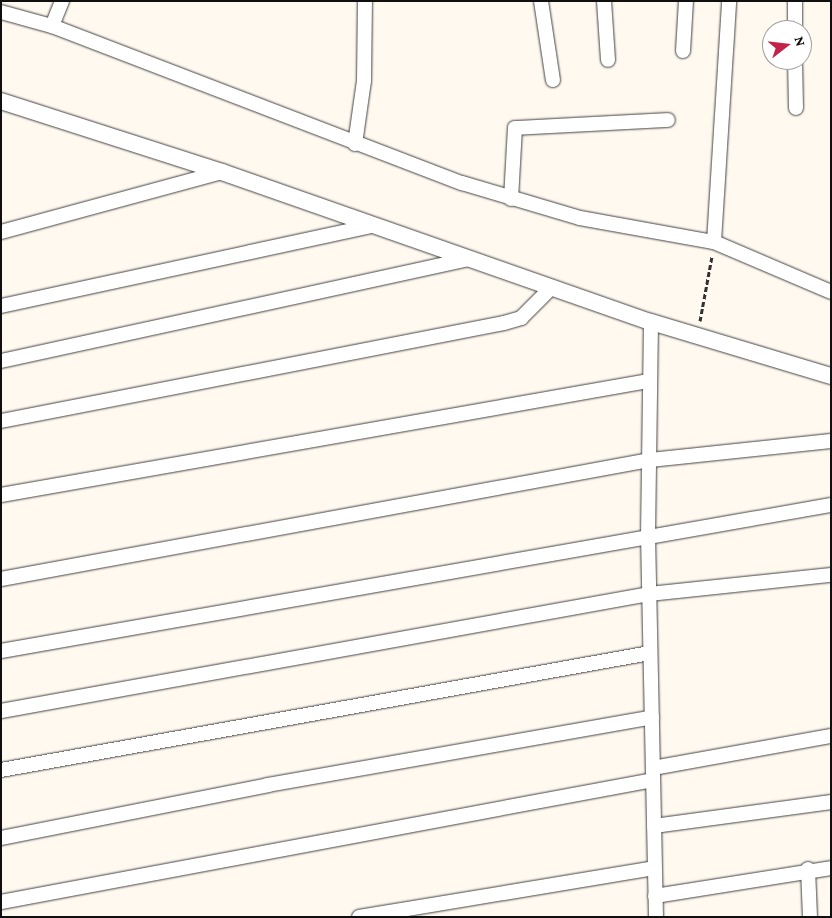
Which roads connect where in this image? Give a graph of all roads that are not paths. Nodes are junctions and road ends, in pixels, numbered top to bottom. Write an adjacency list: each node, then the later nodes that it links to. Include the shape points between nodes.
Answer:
1 (62, 1): 10 (street)
2 (365, 1): 18 (street, via 364,81)
3 (541, 1): 14 (street)
4 (604, 1): 12 (street)
5 (686, 1): 11 (street)
6 (729, 1): 23 (street)
7 (795, 1): 9 (street)
8 (1, 12): 10 (street)
9 (795, 20)
10 (52, 26): 18 (street)
11 (683, 51)
12 (608, 60)
13 (795, 70): 16 (street)
14 (553, 80)
15 (1, 101): 19 (street)
16 (796, 108)
17 (668, 120): 20 (street, via 514,128)
18 (355, 144): 20 (street)
19 (222, 172): 21 (street); 22 (street)
20 (511, 199): 23 (street, via 580,218)
21 (370, 226): 24 (street); 27 (street)
22 (1, 232)
23 (714, 242): 26 (street)
24 (468, 259): 25 (street); 29 (street)
25 (551, 288): 28 (street); 32 (street, via 521,318 504,323)
26 (831, 292)
27 (1, 306)
28 (651, 322): 30 (street); 31 (street)
29 (1, 361)
30 (831, 376)
31 (649, 380): 34 (street); 35 (street)
32 (1, 421)
33 (831, 441): 34 (street)
34 (650, 460): 37 (street); 39 (street)
35 (1, 495)
36 (831, 505): 37 (street)
37 (648, 535): 40 (street); 41 (street)
38 (831, 575): 40 (street)
39 (1, 579)
40 (649, 594): 42 (street); 43 (street)
41 (1, 651)
42 (650, 653): 44 (street); 46 (street)
43 (1, 711)
44 (652, 717): 47 (street); 50 (street, via 268,785)
45 (831, 736): 47 (street)
46 (1, 770)
47 (653, 774): 49 (street); 55 (street)
48 (831, 802): 49 (street)
49 (654, 826): 51 (street)
50 (1, 838)
51 (654, 868): 54 (street); 56 (street)
52 (831, 868): 53 (street)
53 (808, 869): 54 (street); 58 (street)
54 (655, 896): 57 (street)
55 (1, 902)
56 (359, 917)
57 (656, 917)
58 (810, 917)

